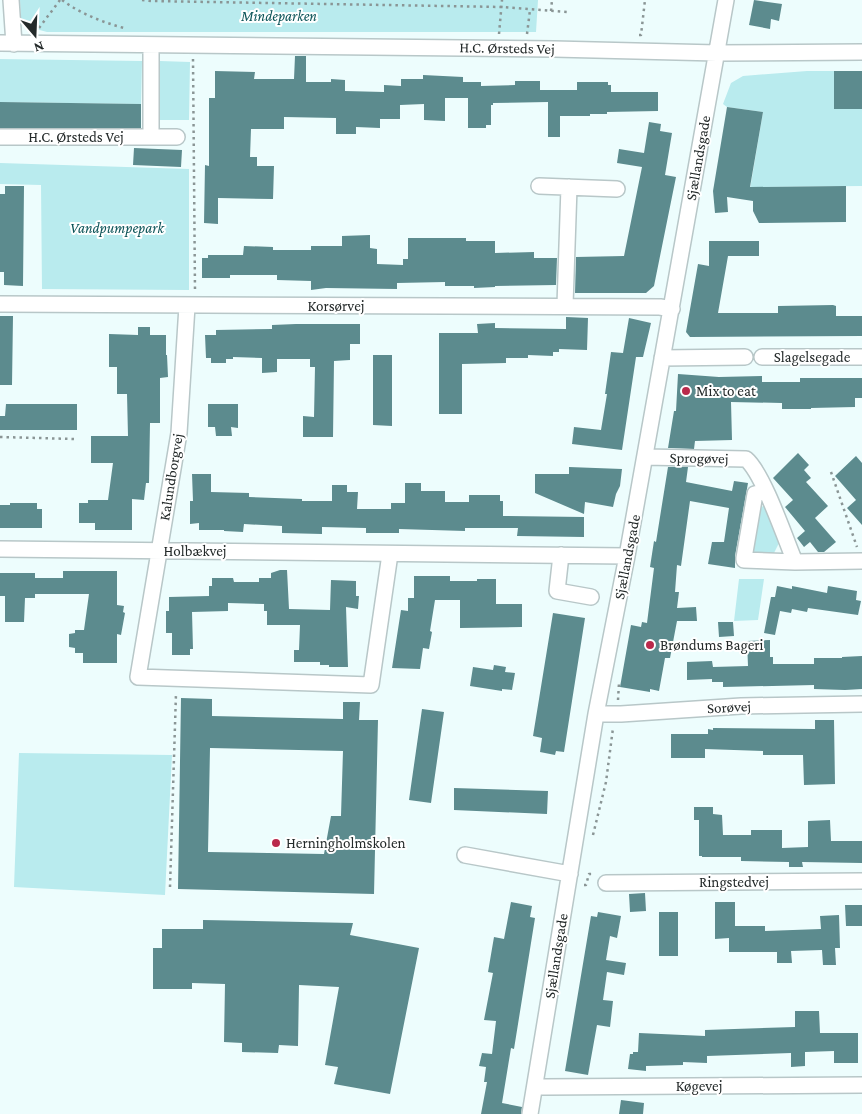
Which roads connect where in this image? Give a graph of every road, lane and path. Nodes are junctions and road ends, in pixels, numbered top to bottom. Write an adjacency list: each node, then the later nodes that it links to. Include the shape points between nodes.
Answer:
1 (11, 0): 14 (street)
2 (60, 0): 14 (path)
3 (142, 0): 7 (path)
4 (502, 0): 8 (path)
5 (552, 0): 10 (path)
6 (726, 0): 18 (street, Sjællandsgade)
7 (323, 2): 8 (path)
8 (502, 7): 9 (path); 12 (path)
9 (530, 9): 10 (path); 13 (path)
10 (551, 10): 11 (path)
11 (567, 12)
12 (499, 36)
13 (527, 36)
14 (14, 44): 15 (street, H.C. Ørsteds Vej)
15 (152, 45): 16 (street, H.C. Ørsteds Vej); 20 (street)
16 (193, 45): 18 (street, H.C. Ørsteds Vej); 27 (path)
17 (862, 52): 18 (street, H.C. Ørsteds Vej)
18 (717, 53): 28 (street, Sjællandsgade)
19 (0, 137): 20 (street, H.C. Ørsteds Vej)
20 (151, 137): 21 (street, H.C. Ørsteds Vej)
21 (177, 137)
22 (539, 186): 23 (street)
23 (569, 187): 24 (street); 26 (street)
24 (617, 189)
25 (0, 304): 27 (street, Korsørvej)
26 (565, 305): 27 (street, Korsørvej); 28 (street, Korsørvej)
27 (191, 306): 39 (street, Kalundborgvej, via 179,433)
28 (672, 309): 32 (street, Sjællandsgade)
29 (745, 357): 32 (street)
30 (762, 357): 31 (street, Slagelsegade)
31 (862, 357)
32 (662, 358): 35 (street, Sjællandsgade)
33 (0, 437): 34 (path)
34 (75, 439)
35 (645, 457): 37 (street, Sprogøvej, via 746,458); 42 (street, Sjællandsgade)
36 (831, 472): 43 (path)
37 (766, 491): 44 (street, Sprogøvej); 44 (street, via 755,494 744,560)
38 (0, 549): 39 (street, Holbækvej)
39 (159, 551): 40 (street, Holbækvej); 46 (street, Kalundborgvej, via 138,677)
40 (390, 554): 41 (street, Holbækvej); 46 (street, via 371,685)
41 (561, 555): 42 (street, Holbækvej); 45 (street, via 556,591)
42 (627, 556): 48 (street, Sjællandsgade)
43 (860, 556): 44 (street)
44 (795, 562)
45 (591, 597)
46 (176, 678): 53 (path)
47 (862, 704): 48 (street, Sorøvej, via 741,706)
48 (596, 714): 50 (street, Sjællandsgade)
49 (465, 855): 50 (street)
50 (570, 874): 55 (street, Sjællandsgade)
51 (862, 881): 52 (street, Ringstedvej)
52 (606, 882)
53 (170, 887)
54 (862, 1085): 55 (street, Køgevej)
55 (535, 1086): 56 (street, Sjællandsgade)
56 (530, 1114)

